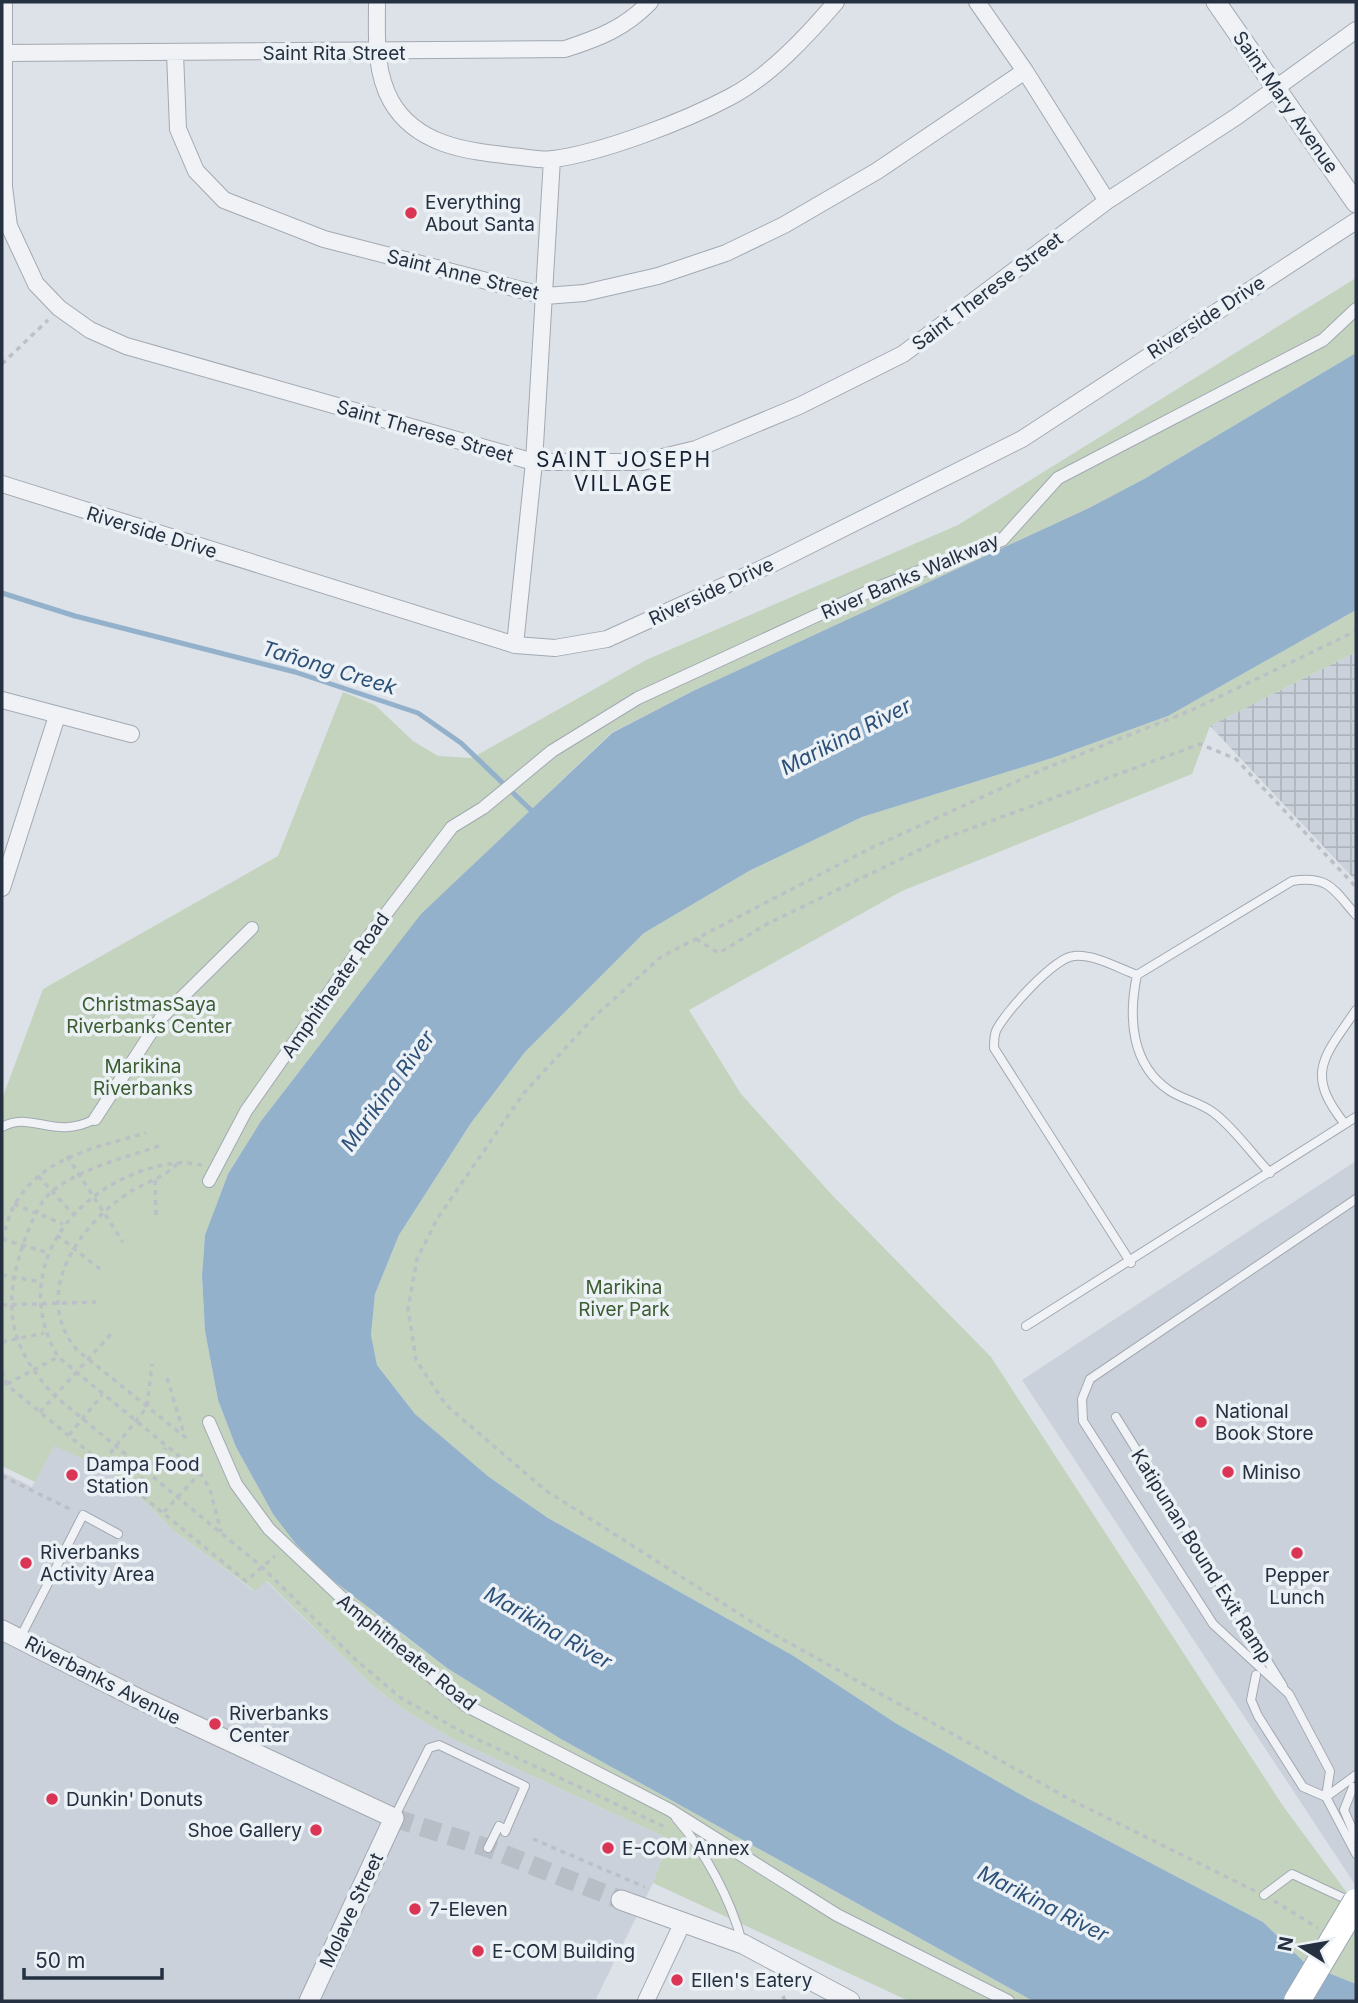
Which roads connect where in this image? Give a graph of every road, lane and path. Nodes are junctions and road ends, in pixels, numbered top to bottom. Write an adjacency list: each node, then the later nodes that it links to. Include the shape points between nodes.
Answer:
1 (4, 2): 10 (street, Saint Therese Street)
2 (377, 2): 9 (street)
3 (650, 2): 9 (street, Saint Rita Street, via 631,22 608,35 565,49)
4 (836, 2): 13 (street, via 799,45 731,97 622,142)
5 (976, 2): 11 (street)
6 (1216, 2): 12 (street, Saint Mary Avenue)
7 (1356, 30): 12 (street, Saint Therese Street)
8 (175, 53): 9 (street, Saint Rita Street); 10 (street, Saint Rita Street); 17 (street, Saint Anne Street, via 178,129 196,171 224,200 324,239)
9 (377, 53): 13 (street, via 391,100 404,119 425,136 467,151)
10 (3, 54): 21 (street, Saint Therese Street, via 4,187 9,226 36,284 59,308 90,330 126,346)
11 (1025, 71): 14 (street); 17 (street, Saint Anne Street, via 877,171 726,253 658,276)
12 (1276, 89): 14 (street, Saint Therese Street); 15 (street, Saint Mary Avenue)
13 (552, 159): 17 (street)
14 (1107, 201): 21 (street, Saint Therese Street, via 903,354 799,406 696,449 642,462)
15 (1356, 203)
16 (1356, 221): 24 (street, Riverside Drive, via 1010,445 774,563 607,639 555,648)
17 (545, 296): 21 (street)
18 (1356, 309): 28 (street, River Banks Walkway, via 1323,340 1058,478 1002,540 872,590 650,692 551,751)
19 (48, 320): 20 (path)
20 (2, 364)
21 (534, 462): 24 (street)
22 (2, 484): 24 (street, Riverside Drive)
23 (1356, 631): 33 (path, via 1192,710 1046,768 873,847)
24 (515, 645)
25 (2, 700): 26 (street)
26 (57, 716): 27 (street); 30 (street)
27 (131, 734)
28 (483, 808): 44 (street, Amphitheater Road, via 452,827 363,944 246,1111)
29 (1356, 887): 33 (path, via 1236,759 1200,744 942,839 767,924 719,953)
30 (2, 888)
31 (1356, 915): 34 (lane, via 1328,883 1312,878 1292,881)
32 (252, 928): 37 (street, via 160,1019)
33 (696, 939): 126 (path, via 661,957 594,1016 523,1094 436,1219 417,1259 408,1308 416,1360 446,1405 545,1490 757,1625 1073,1801)
34 (1137, 975): 45 (lane, via 1133,994 1136,1049 1153,1078 1172,1093 1215,1113); 65 (lane, via 1091,958 1060,960 1003,1020 993,1048)
35 (1356, 1010): 38 (lane, via 1324,1060 1320,1079 1328,1102)
36 (1356, 1117): 38 (lane)
37 (95, 1119): 39 (lane, via 68,1129 21,1121)
38 (1345, 1124): 45 (lane)
39 (2, 1127)
40 (146, 1133): 42 (path)
41 (159, 1146): 46 (path)
42 (67, 1156): 46 (path); 47 (path)
43 (178, 1162): 44 (path); 48 (path); 51 (path, via 144,1170)
44 (218, 1163): 49 (street, Amphitheater Road)
45 (1270, 1173): 65 (lane)
46 (78, 1174): 50 (path); 51 (path)
47 (38, 1176): 50 (path); 53 (path)
48 (155, 1180): 54 (path); 57 (path)
49 (209, 1181)
50 (52, 1191): 55 (path); 56 (path)
51 (93, 1196): 54 (path); 56 (path)
52 (1356, 1199): 114 (lane, via 1090,1378 1083,1399 1083,1422 1213,1624)
53 (14, 1204): 55 (path); 60 (path)
54 (103, 1212): 61 (path); 63 (path)
55 (35, 1213): 58 (path); 62 (path)
56 (74, 1214): 58 (path)
57 (156, 1215)
58 (63, 1224): 59 (path)
59 (57, 1235): 63 (path); 64 (path)
60 (2, 1240): 62 (path)
61 (123, 1241)
62 (23, 1245): 64 (path); 68 (path)
63 (73, 1248): 66 (path); 72 (path, via 62,1275)
64 (49, 1253): 69 (path)
65 (1131, 1263): 75 (lane)
66 (101, 1270)
67 (2, 1275): 68 (path)
68 (14, 1277): 69 (path); 74 (path)
69 (41, 1282): 71 (path)
70 (96, 1302): 72 (path)
71 (39, 1304): 72 (path); 74 (path); 76 (path)
72 (58, 1304): 81 (path, via 66,1338)
73 (2, 1305): 74 (path)
74 (9, 1305): 78 (path)
75 (1026, 1326)
76 (45, 1333): 78 (path); 80 (path)
77 (112, 1333): 81 (path)
78 (18, 1338): 79 (path); 84 (path)
79 (2, 1342)
80 (58, 1357): 84 (path); 85 (path)
81 (88, 1359): 85 (path); 90 (path)
82 (152, 1364): 90 (path)
83 (2, 1371): 87 (path)
84 (32, 1371): 87 (path); 89 (path)
85 (76, 1373): 88 (path); 89 (path)
86 (167, 1378): 90 (path, via 186,1437)
87 (7, 1385): 91 (path)
88 (102, 1395): 93 (path); 94 (path)
89 (55, 1396): 91 (path); 93 (path)
90 (148, 1407): 94 (path)
91 (40, 1412): 96 (path)
92 (1116, 1417): 114 (lane, Katipunan Bound Exit Ramp)
93 (82, 1419): 96 (path); 97 (path)
94 (135, 1422): 97 (path); 98 (path)
95 (209, 1422): 109 (street, Amphitheater Road, via 236,1484)
96 (68, 1435): 99 (path)
97 (115, 1446): 99 (path); 100 (path)
98 (166, 1448): 100 (path); 101 (path)
99 (103, 1462): 103 (path)
100 (147, 1473): 103 (path); 104 (path)
101 (200, 1473): 104 (path); 107 (path, via 210,1489)
102 (2, 1476): 106 (path)
103 (134, 1489): 105 (path)
104 (180, 1497): 105 (path); 107 (path)
105 (163, 1513): 110 (path, via 246,1581)
106 (83, 1515): 108 (lane); 112 (lane)
107 (221, 1533): 110 (path)
108 (118, 1534)
109 (287, 1547): 110 (path); 118 (street, Amphitheater Road, via 467,1706)
110 (261, 1566): 120 (path, via 401,1698 466,1734)
111 (2, 1630): 112 (street, Riverbanks Avenue)
112 (20, 1638): 119 (street, Riverbanks Avenue)
113 (1255, 1675): 117 (lane, via 1251,1700 1269,1736 1303,1787)
114 (1289, 1694): 117 (lane, Katipunan Bound Exit Ramp, via 1330,1771)
115 (1356, 1775): 117 (lane)
116 (1353, 1787): 121 (lane, via 1345,1810)
117 (1326, 1797): 124 (lane)
118 (670, 1811): 131 (lane, via 690,1833 730,1907); 137 (street, Amphitheater Road, via 837,1915)
119 (394, 1818): 123 (lane, via 429,1748 439,1745 523,1783 524,1791 505,1831 499,1826); 133 (street, Molave Street)
120 (663, 1827)
121 (1356, 1838)
122 (533, 1839): 125 (path)
123 (488, 1848)
124 (1356, 1854)
125 (656, 1892)
126 (1264, 1895): 128 (lane, via 1292,1874); 130 (path)
127 (621, 1900): 129 (street)
128 (1356, 1903): 138 (main road, bridge)
129 (682, 1922): 131 (street); 134 (street)
130 (1324, 1931)
131 (743, 1944): 136 (street)
132 (783, 1996): 135 (path)
133 (309, 2001)
134 (646, 2001)
135 (785, 2001)
136 (850, 2001)
137 (1007, 2001)
138 (1297, 2001)

